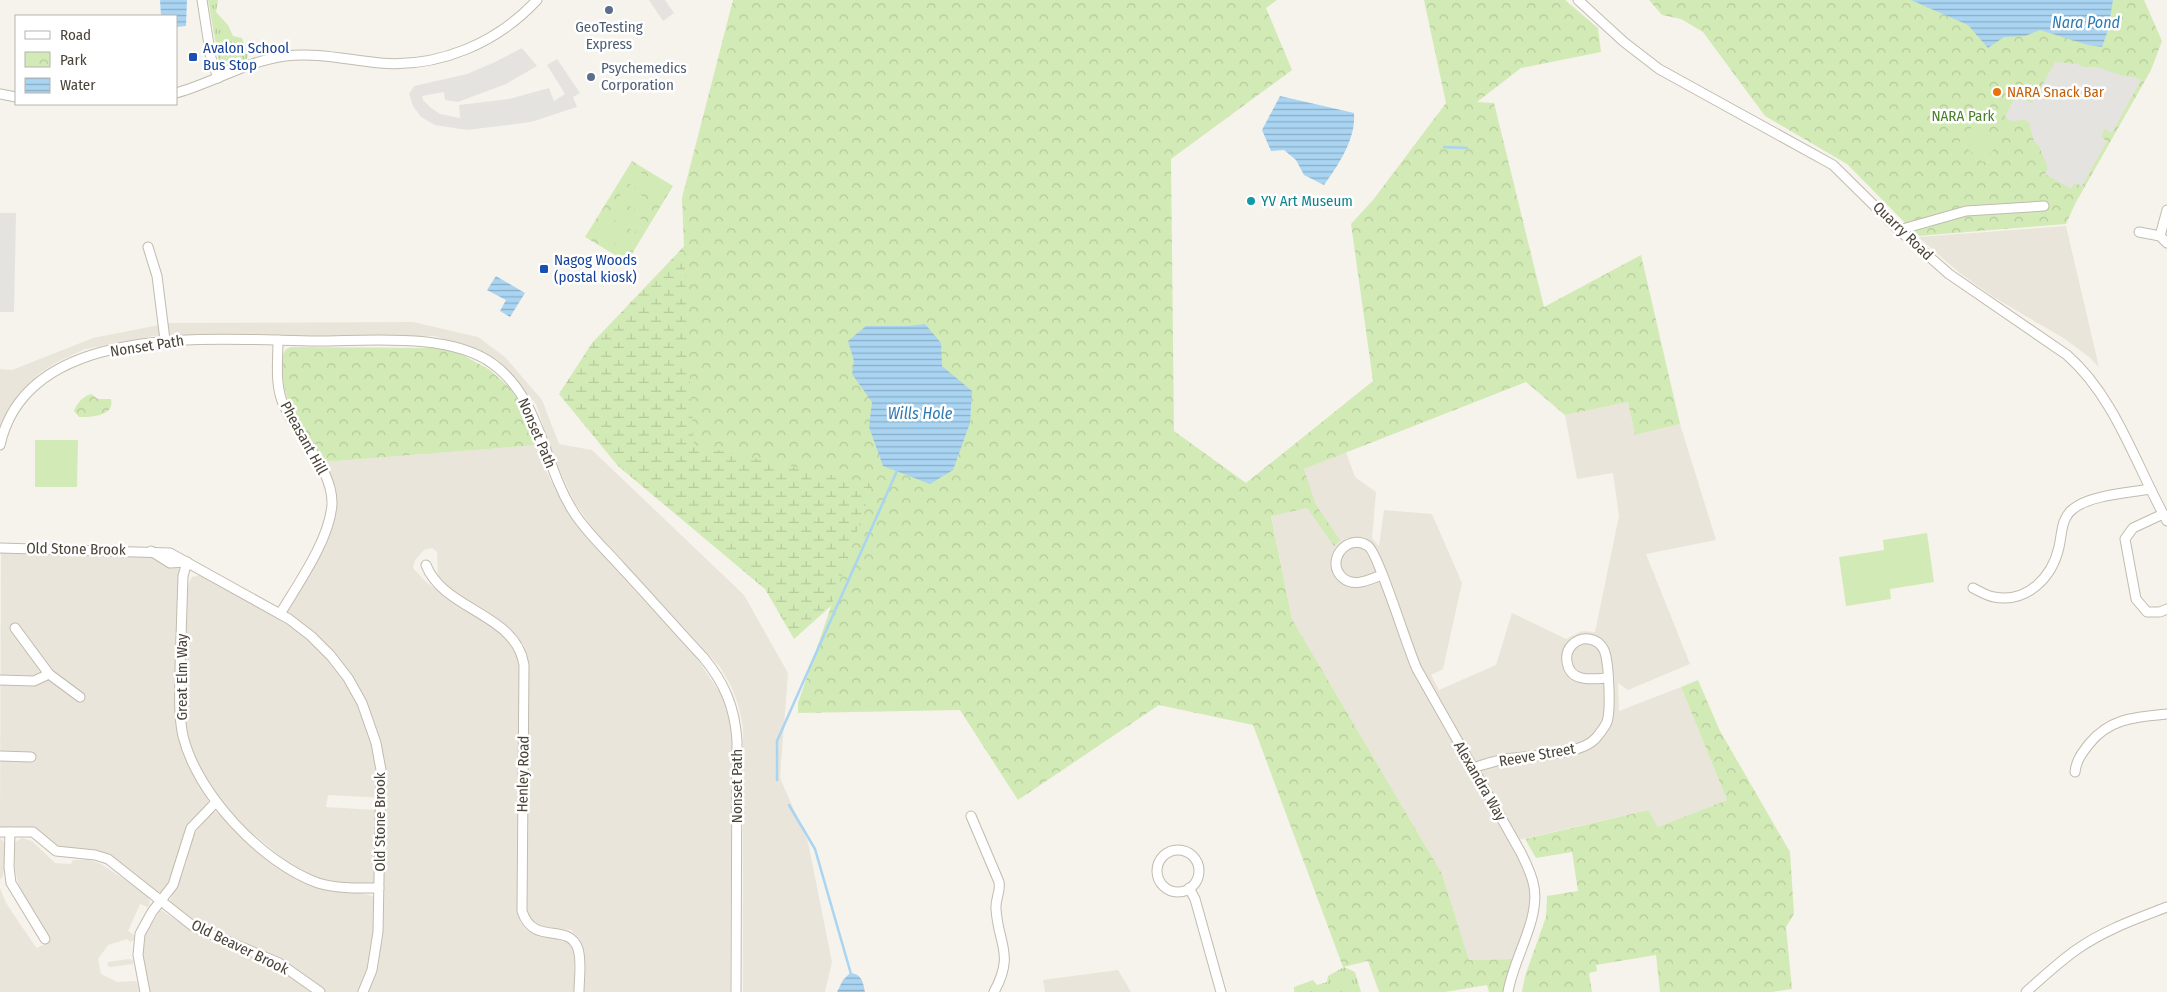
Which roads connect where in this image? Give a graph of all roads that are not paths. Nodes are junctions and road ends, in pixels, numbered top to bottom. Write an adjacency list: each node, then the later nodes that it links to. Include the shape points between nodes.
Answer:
1 (202, 0): 4 (street, via 211,58)
2 (537, 0): 4 (street, via 498,33 471,48 446,56 395,64 321,54 293,56 259,62)
3 (1578, 0): 10 (street, Quarry Road, via 1659,69 1833,165)
4 (218, 78): 5 (street)
5 (178, 92)
6 (0, 94): 7 (street)
7 (15, 96)
8 (2044, 206): 10 (street, via 1966,211)
9 (2167, 210): 12 (street)
10 (1899, 230): 17 (street, Quarry Road, via 1949,274 2081,367 2114,417)
11 (2139, 232): 12 (street)
12 (2164, 240)
13 (148, 247): 14 (street, via 158,282)
14 (165, 340): 15 (street, Nonset Path); 16 (street, Nonset Path, via 99,353 55,371 34,386 21,401 5,428)
15 (278, 340): 25 (street, Pheasant Hill, via 278,383 282,399 325,475 332,504 320,542); 49 (street, Nonset Path, via 441,343 486,359 518,390 530,410 573,511 703,657 730,700 737,740)
16 (0, 445)
17 (2150, 489): 18 (street, Quarry Road); 23 (street, via 2081,503 2071,510 2065,518 2054,563 2032,591 2014,598 2003,598 1992,597)
18 (2165, 518): 24 (street, via 2133,528 2124,542 2136,599 2148,612)
19 (0, 548): 20 (street, Old Stone Brook, via 151,551 170,553)
20 (187, 562): 25 (street, Old Stone Brook); 36 (street, Great Elm Way, via 183,576 181,726 193,763)
21 (426, 565): 48 (street, Henley Road, via 440,586 503,630 520,649 524,665 522,911 524,919 534,929 562,934 575,942 579,954)
22 (1382, 575): 22 (street, Alexandra Way, via 1373,551 1363,543 1350,543 1338,555 1337,568 1348,581 1361,582); 34 (street, Alexandra Way, via 1416,669)
23 (1973, 588)
24 (2167, 609)
25 (280, 614): 40 (street, Old Stone Brook, via 301,627 331,656 348,678 368,716 381,777)
26 (15, 628): 27 (street)
27 (49, 674): 29 (street, via 34,681); 30 (street)
28 (1608, 678): 28 (street, Reeve Street, via 1606,656 1600,645 1584,639 1572,645 1566,656 1571,672 1582,679); 34 (street, Reeve Street, via 1610,706 1607,720 1591,742 1572,750 1506,759)
29 (0, 680)
30 (80, 697)
31 (2167, 714): 35 (street, via 2133,717 2108,726 2082,753)
32 (0, 756): 33 (street)
33 (31, 757)
34 (1472, 768): 52 (street, Alexandra Way, via 1520,851 1535,888 1534,911)
35 (2074, 772)
36 (215, 803): 40 (street, Great Elm Way, via 262,848 301,875 329,886); 42 (street, via 191,828 176,879)
37 (971, 816): 50 (street, via 998,876 1000,888 995,907 1004,945 1004,965)
38 (0, 832): 39 (street, Old Beaver Brook)
39 (10, 832): 42 (street, Old Beaver Brook, via 33,832 56,851 95,855 108,860); 44 (street, via 11,884)
40 (379, 888): 47 (street, Old Stone Brook, via 377,946)
41 (1189, 888): 41 (street, via 1198,877 1194,859 1183,851 1165,854 1157,869 1160,881 1173,891); 51 (street)
42 (160, 902): 45 (street, via 142,928 138,943); 46 (street, Old Beaver Brook, via 201,931 279,963)
43 (2167, 908): 53 (street, via 2094,938)
44 (45, 939)
45 (146, 992)
46 (320, 992)
47 (363, 992)
48 (578, 992)
49 (736, 992)
50 (994, 992)
51 (1221, 992)
52 (1508, 992)
53 (2026, 992)

